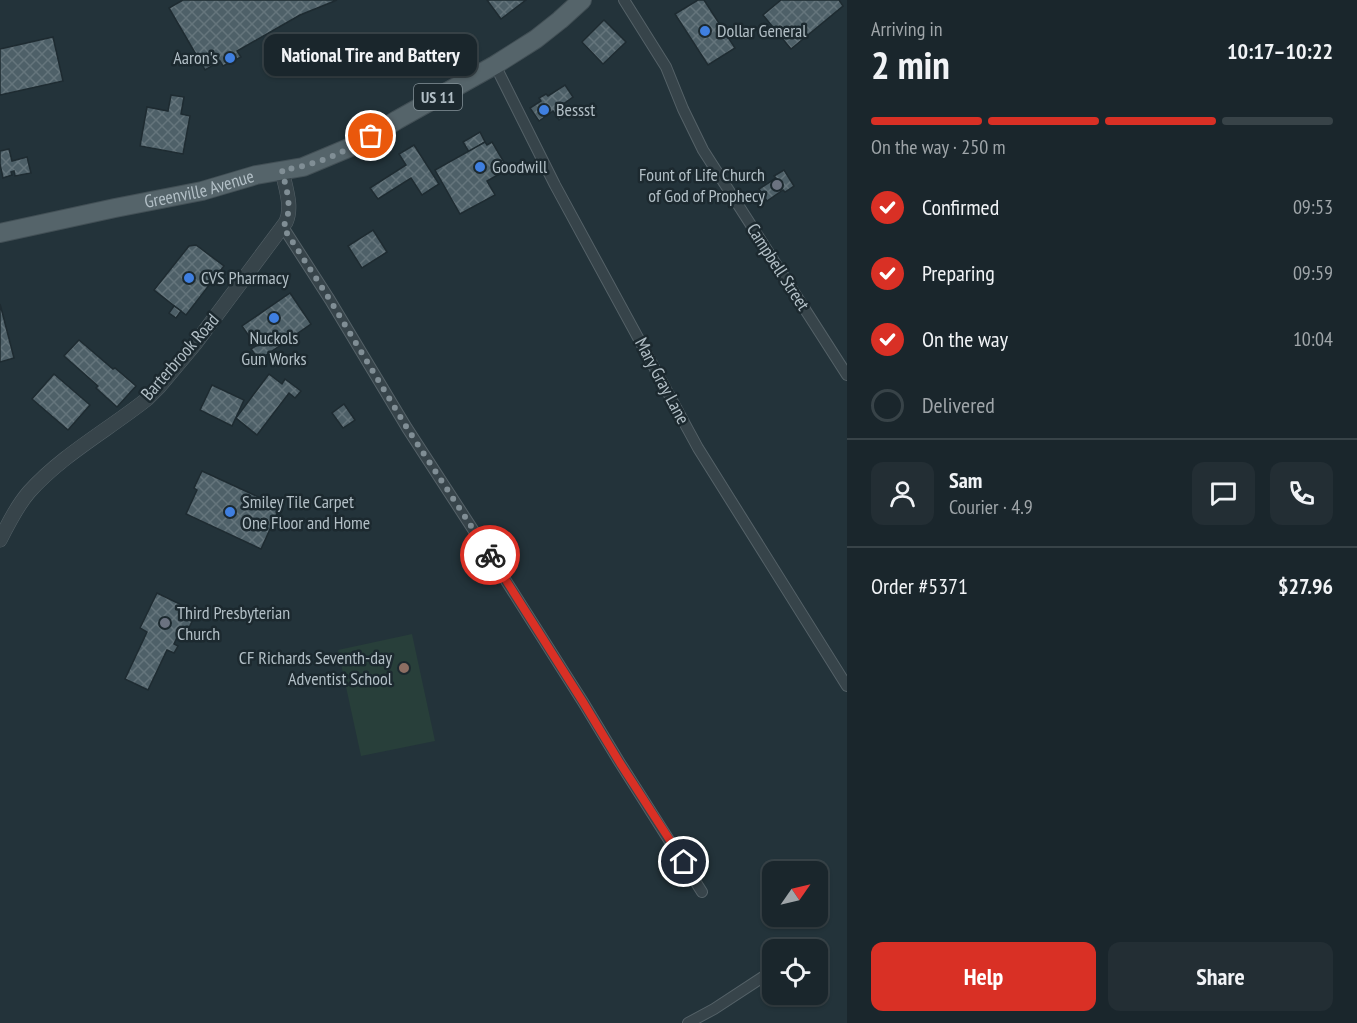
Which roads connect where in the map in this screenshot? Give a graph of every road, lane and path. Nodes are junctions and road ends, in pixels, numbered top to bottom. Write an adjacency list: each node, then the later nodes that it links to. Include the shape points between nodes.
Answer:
1 (582, 0): 3 (main road, Greenville Avenue / US 11, via 536,39)
2 (624, 0): 7 (street, Campbell Street, via 666,67 703,150)
3 (495, 65): 4 (main road, Greenville Avenue / US 11, via 358,144 303,167); 9 (street, Mary Gray Lane, via 555,185 698,448)
4 (282, 170): 5 (street, Barterbrook Road, via 289,209); 6 (main road, Greenville Avenue / US 11, via 202,192)
5 (283, 227): 8 (street, Barterbrook Road, via 159,387 57,464 21,504); 10 (street)
6 (0, 233)
7 (847, 375)
8 (0, 540)
9 (847, 686)
10 (702, 892)
11 (762, 979): 12 (street)
12 (688, 1023)

